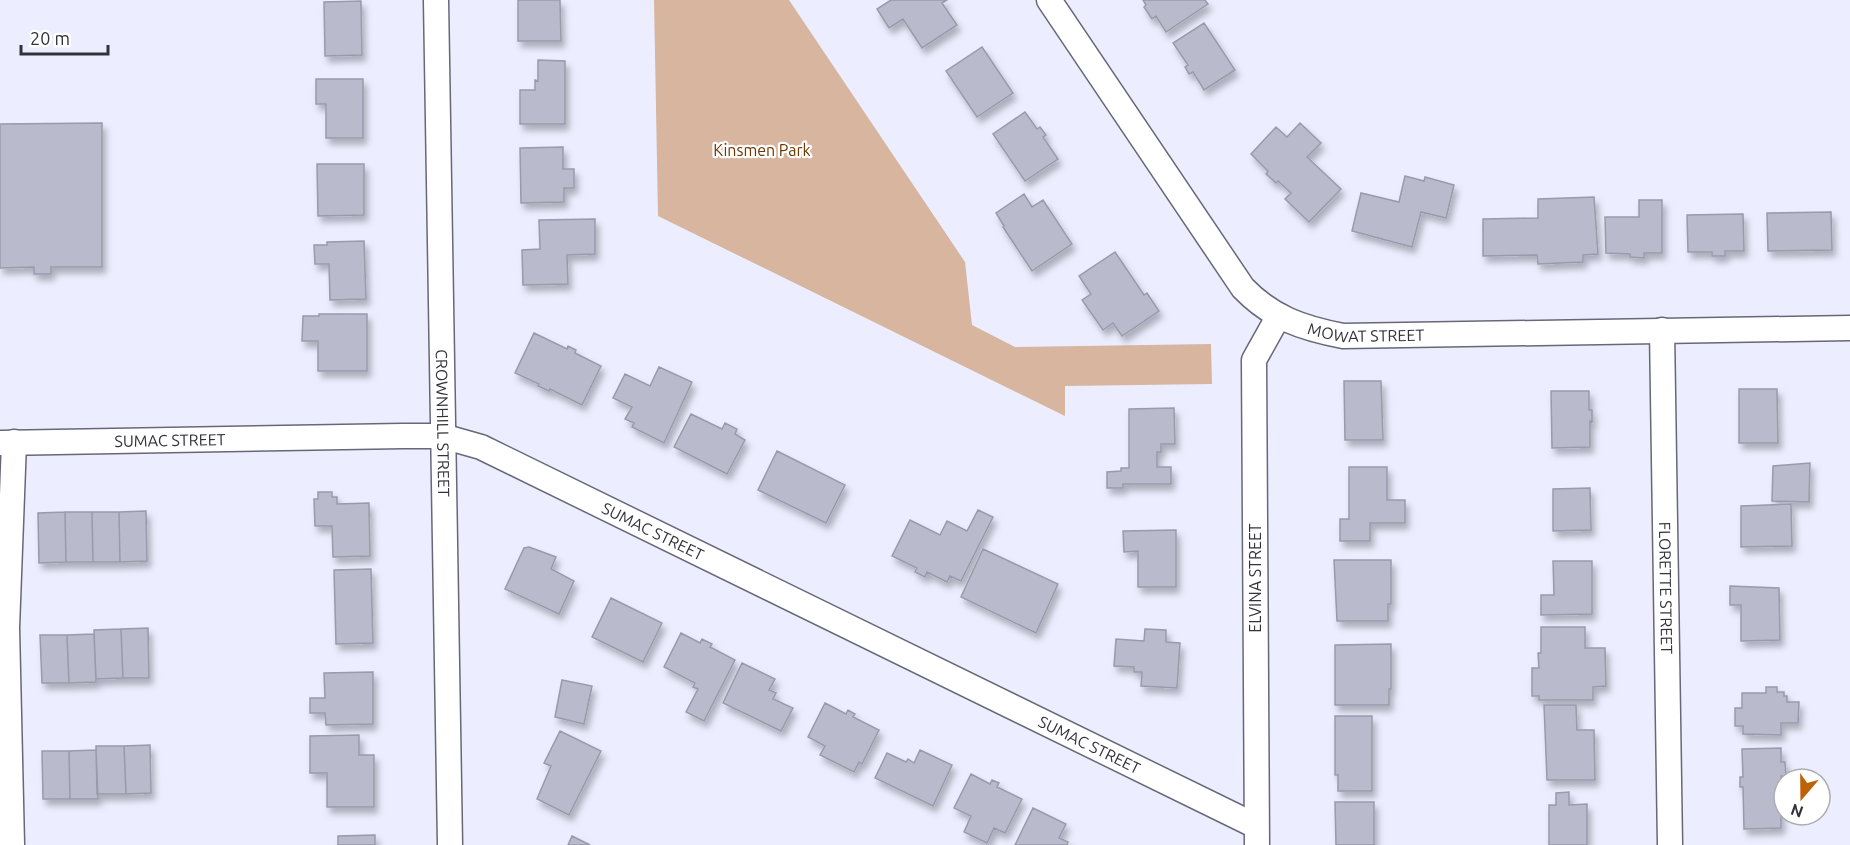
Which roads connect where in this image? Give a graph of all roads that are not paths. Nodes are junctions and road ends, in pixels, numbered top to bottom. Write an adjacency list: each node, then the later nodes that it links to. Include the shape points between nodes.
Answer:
1 (436, 0): 6 (street, CROWNHILL STREET)
2 (1049, 0): 3 (street, MOWAT STREET, via 1243,288)
3 (1278, 317): 5 (street, MOWAT STREET, via 1311,330 1343,336); 8 (street, ELVINA STREET, via 1254,360)
4 (1850, 328): 5 (street, MOWAT STREET)
5 (1662, 330): 11 (street, FLORETTE STREET)
6 (442, 436): 7 (street, SUMAC STREET); 8 (street, SUMAC STREET, via 481,447); 10 (street, CROWNHILL STREET)
7 (7, 442): 9 (street)
8 (1256, 836)
9 (12, 845)
10 (450, 845)
11 (1670, 845)

